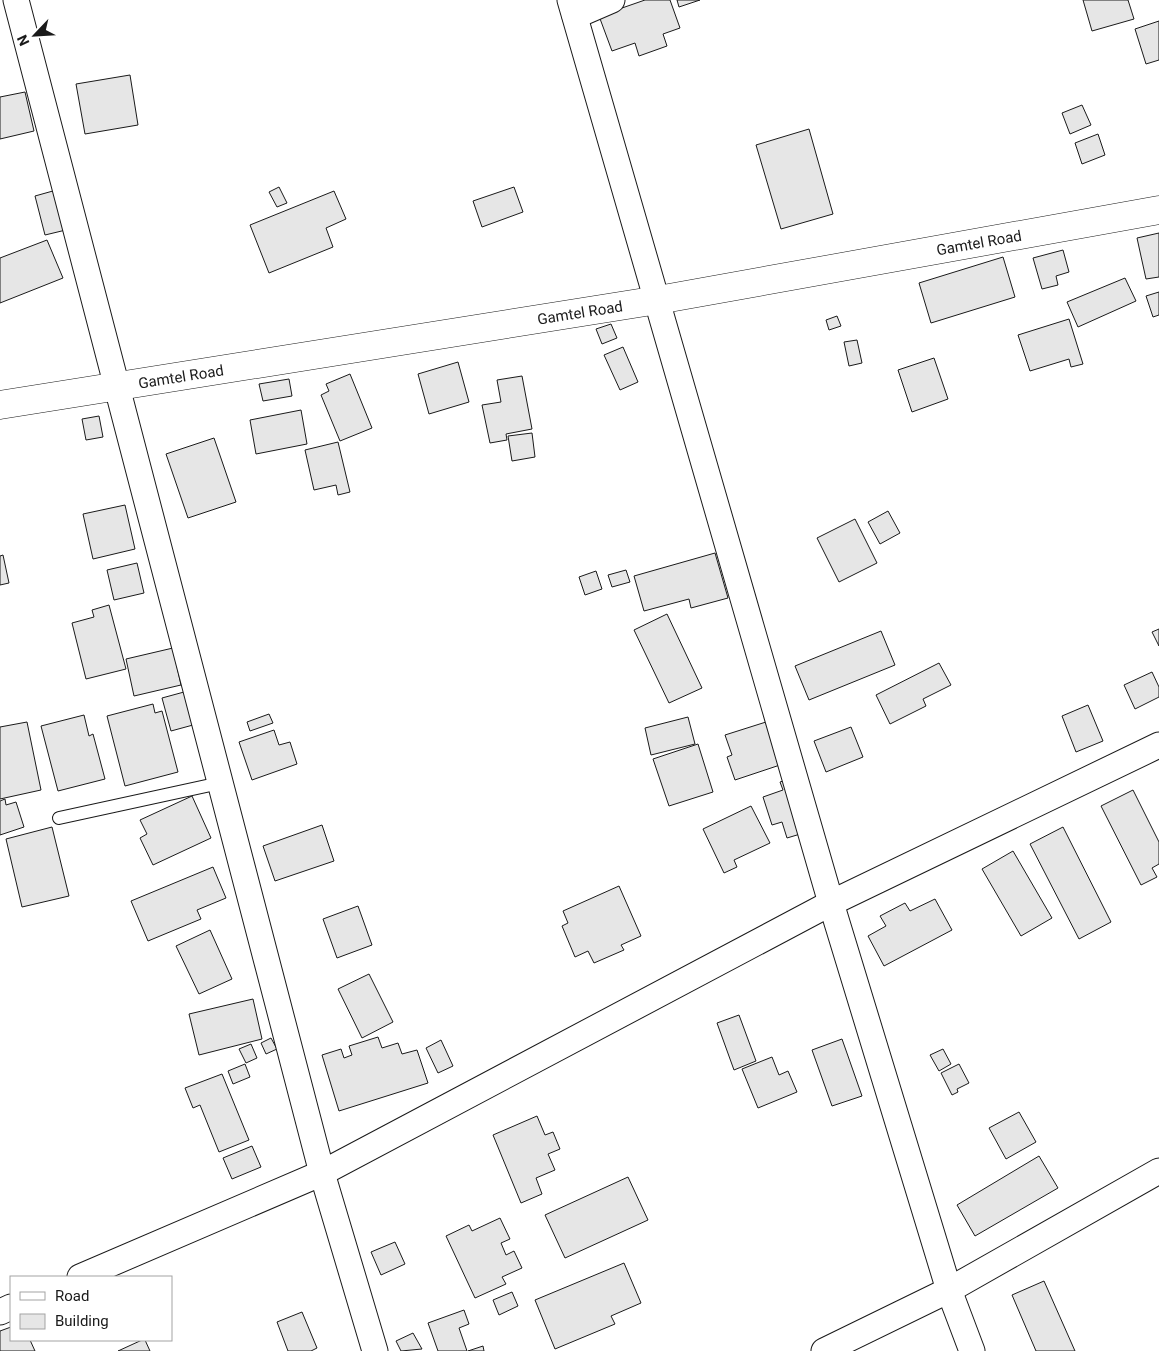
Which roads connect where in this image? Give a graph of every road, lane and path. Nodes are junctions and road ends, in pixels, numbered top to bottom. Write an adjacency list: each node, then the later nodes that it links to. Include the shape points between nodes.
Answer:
1 (16, 0): 6 (street)
2 (612, 0): 3 (street)
3 (572, 8): 5 (street)
4 (1159, 210): 5 (street, Gamtel Road)
5 (658, 300): 6 (street, Gamtel Road); 11 (street)
6 (117, 388): 7 (street, Gamtel Road); 9 (street)
7 (0, 406)
8 (1159, 745): 11 (street)
9 (220, 783): 10 (lane); 13 (street)
10 (59, 818)
11 (831, 903): 13 (street); 15 (street)
12 (1159, 1170): 15 (street)
13 (322, 1173): 14 (street); 16 (street)
14 (82, 1276)
15 (949, 1290): 17 (street); 18 (street)
16 (375, 1351)
17 (824, 1351)
18 (972, 1351)

